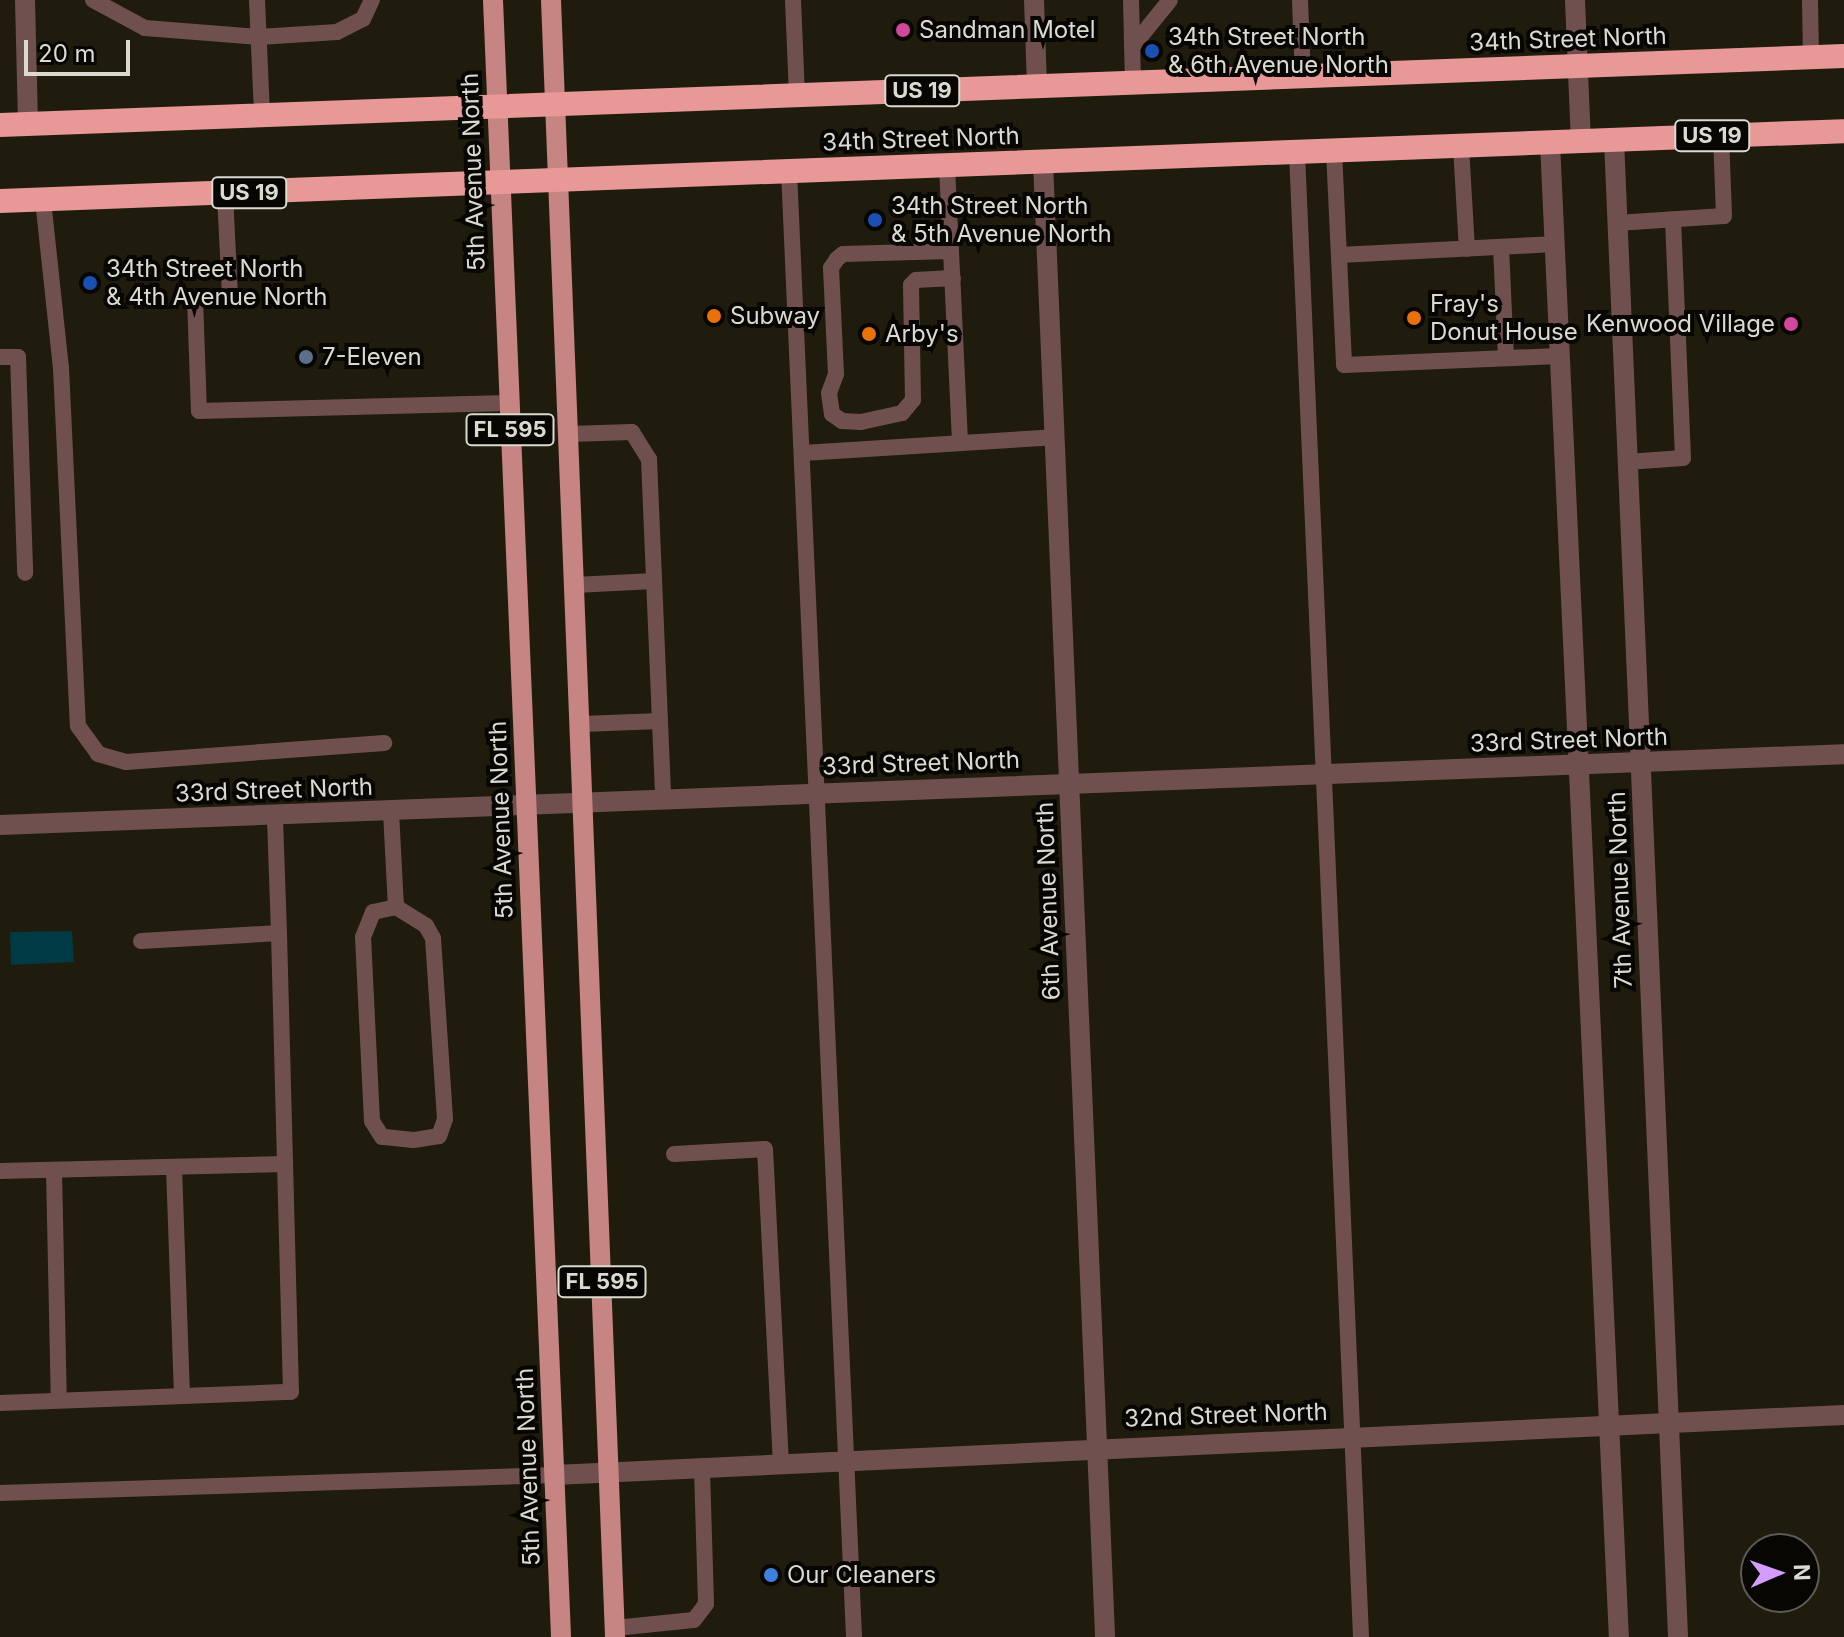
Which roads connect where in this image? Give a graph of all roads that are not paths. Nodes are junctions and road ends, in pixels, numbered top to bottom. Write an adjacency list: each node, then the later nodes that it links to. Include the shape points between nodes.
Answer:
1 (25, 0): 26 (street)
2 (93, 0): 14 (lane, via 145,28)
3 (257, 0): 14 (lane)
4 (372, 0): 14 (lane, via 363,19 337,32)
5 (493, 0): 24 (main road, 5th Avenue North)
6 (551, 0): 23 (main road)
7 (793, 0): 22 (lane)
8 (1034, 0): 21 (street)
9 (1131, 0): 15 (lane)
10 (1170, 0): 15 (lane)
11 (1300, 0): 19 (lane)
12 (1575, 0): 18 (street)
13 (1810, 0): 17 (lane)
14 (259, 37): 25 (lane)
15 (1132, 47): 20 (lane)
16 (1844, 56): 17 (highway, 34th Street North / US 19)
17 (1811, 57): 18 (highway, 34th Street North / US 19)
18 (1578, 66): 19 (highway, 34th Street North / US 19); 31 (street)
19 (1303, 77): 20 (highway, 34th Street North / US 19)
20 (1133, 83): 21 (highway, 34th Street North / US 19)
21 (1037, 87): 22 (highway, 34th Street North / US 19)
22 (797, 95): 23 (highway, 34th Street North / US 19)
23 (555, 103): 24 (highway, 34th Street North / US 19); 39 (main road)
24 (497, 107): 25 (highway, 34th Street North / US 19); 40 (main road, 5th Avenue North)
25 (262, 116): 26 (highway, 34th Street North / US 19)
26 (28, 124): 27 (highway, 34th Street North / US 19)
27 (0, 125)
28 (1844, 131): 29 (highway, 34th Street North / US 19)
29 (1721, 136): 30 (highway, 34th Street North / US 19); 44 (lane, via 1724,216)
30 (1614, 140): 31 (highway, 34th Street North / US 19); 45 (street, 7th Avenue North)
31 (1581, 142): 32 (highway, 34th Street North / US 19)
32 (1550, 143): 33 (highway, 34th Street North / US 19); 46 (street, 7th Avenue North)
33 (1461, 146): 34 (highway, 34th Street North / US 19); 48 (lane)
34 (1334, 151): 35 (highway, 34th Street North / US 19); 50 (lane)
35 (1297, 153): 36 (highway, 34th Street North / US 19); 70 (lane)
36 (1043, 162): 37 (highway, 34th Street North / US 19); 57 (street, 6th Avenue North)
37 (947, 166): 38 (highway, 34th Street North / US 19); 49 (lane)
38 (789, 171): 39 (highway, 34th Street North / US 19); 59 (lane)
39 (556, 182): 40 (highway, 34th Street North / US 19); 56 (main road, FL 595)
40 (499, 185): 41 (highway, 34th Street North / US 19); 55 (main road, 5th Avenue North / FL 595)
41 (225, 194): 42 (highway, 34th Street North / US 19); 55 (lane, via 230,298 195,298 199,411)
42 (43, 200): 43 (highway, 34th Street North / US 19); 66 (lane, via 61,368 78,726 98,754 126,762)
43 (0, 201)
44 (1673, 219): 45 (lane); 60 (lane, via 1683,458)
45 (1617, 223): 60 (street, 7th Avenue North)
46 (1554, 244): 47 (lane); 52 (street, 7th Avenue North)
47 (1501, 247): 48 (lane); 54 (lane)
48 (1467, 249): 50 (lane)
49 (951, 251): 51 (lane); 51 (lane, via 856,253 837,259 831,268 836,374 829,393 832,414 842,421 861,422 902,413 913,400 911,285 916,280)
50 (1339, 255): 54 (lane, via 1344,365)
51 (953, 278): 58 (lane)
52 (1559, 356): 54 (lane); 69 (street, 7th Avenue North)
53 (0, 357): 61 (lane, via 18,357)
54 (1506, 358)
55 (508, 403): 75 (main road, 5th Avenue North / FL 595)
56 (568, 434): 62 (lane, via 632,432 649,459); 63 (main road, FL 595)
57 (1054, 437): 58 (lane); 71 (street, 6th Avenue North)
58 (960, 443): 59 (lane)
59 (803, 453): 72 (lane)
60 (1627, 462): 68 (street, 7th Avenue North)
61 (25, 573)
62 (654, 581): 63 (lane); 64 (lane)
63 (575, 585): 65 (main road, FL 595)
64 (660, 721): 65 (lane); 73 (lane)
65 (582, 724): 74 (main road, FL 595)
66 (384, 743)
67 (1844, 754): 68 (street, 33rd Street North)
68 (1640, 763): 69 (street, 33rd Street North); 91 (street, 7th Avenue North)
69 (1576, 765): 70 (street, 33rd Street North); 92 (street, 7th Avenue North)
70 (1326, 775): 71 (street, 33rd Street North); 93 (lane)
71 (1069, 784): 72 (street, 33rd Street North); 94 (street, 6th Avenue North)
72 (814, 793): 73 (street, 33rd Street North); 95 (lane)
73 (663, 799): 74 (street, 33rd Street North)
74 (585, 802): 75 (street, 33rd Street North); 98 (main road, FL 595)
75 (525, 804): 76 (street, 33rd Street North); 99 (main road, 5th Avenue North / FL 595)
76 (391, 812): 77 (street, 33rd Street North); 79 (lane)
77 (275, 818): 78 (street, 33rd Street North); 80 (lane)
78 (0, 825)
79 (396, 907): 79 (lane, via 373,912 363,937 372,1121 382,1137 413,1140 439,1136 445,1119 433,938 426,926)
80 (279, 933): 81 (lane); 83 (lane)
81 (141, 941)
82 (674, 1154): 96 (lane, via 765,1149)
83 (285, 1164): 84 (lane); 87 (lane, via 291,1392)
84 (174, 1167): 85 (lane); 87 (lane)
85 (54, 1170): 86 (lane); 88 (lane)
86 (0, 1171)
87 (182, 1396): 88 (lane)
88 (59, 1400): 89 (lane)
89 (0, 1403)
90 (1844, 1415): 91 (street, 32nd Street North)
91 (1668, 1422): 92 (street, 32nd Street North); 107 (street, 7th Avenue North)
92 (1610, 1424): 93 (street, 32nd Street North); 106 (street, 7th Avenue North)
93 (1353, 1435): 94 (street, 32nd Street North); 105 (lane)
94 (1096, 1447): 95 (street, 32nd Street North); 104 (street, 6th Avenue North)
95 (844, 1462): 96 (street, 32nd Street North); 103 (lane)
96 (781, 1466): 97 (street, 32nd Street North)
97 (702, 1470): 98 (street, 32nd Street North); 101 (lane, via 706,1604 694,1620)
98 (610, 1474): 99 (street, 32nd Street North); 101 (main road, FL 595)
99 (555, 1475): 100 (lane); 102 (main road, 5th Avenue North / FL 595)
100 (0, 1493)
101 (615, 1632)
102 (561, 1637)
103 (854, 1637)
104 (1105, 1637)
105 (1361, 1637)
106 (1619, 1637)
107 (1678, 1637)

